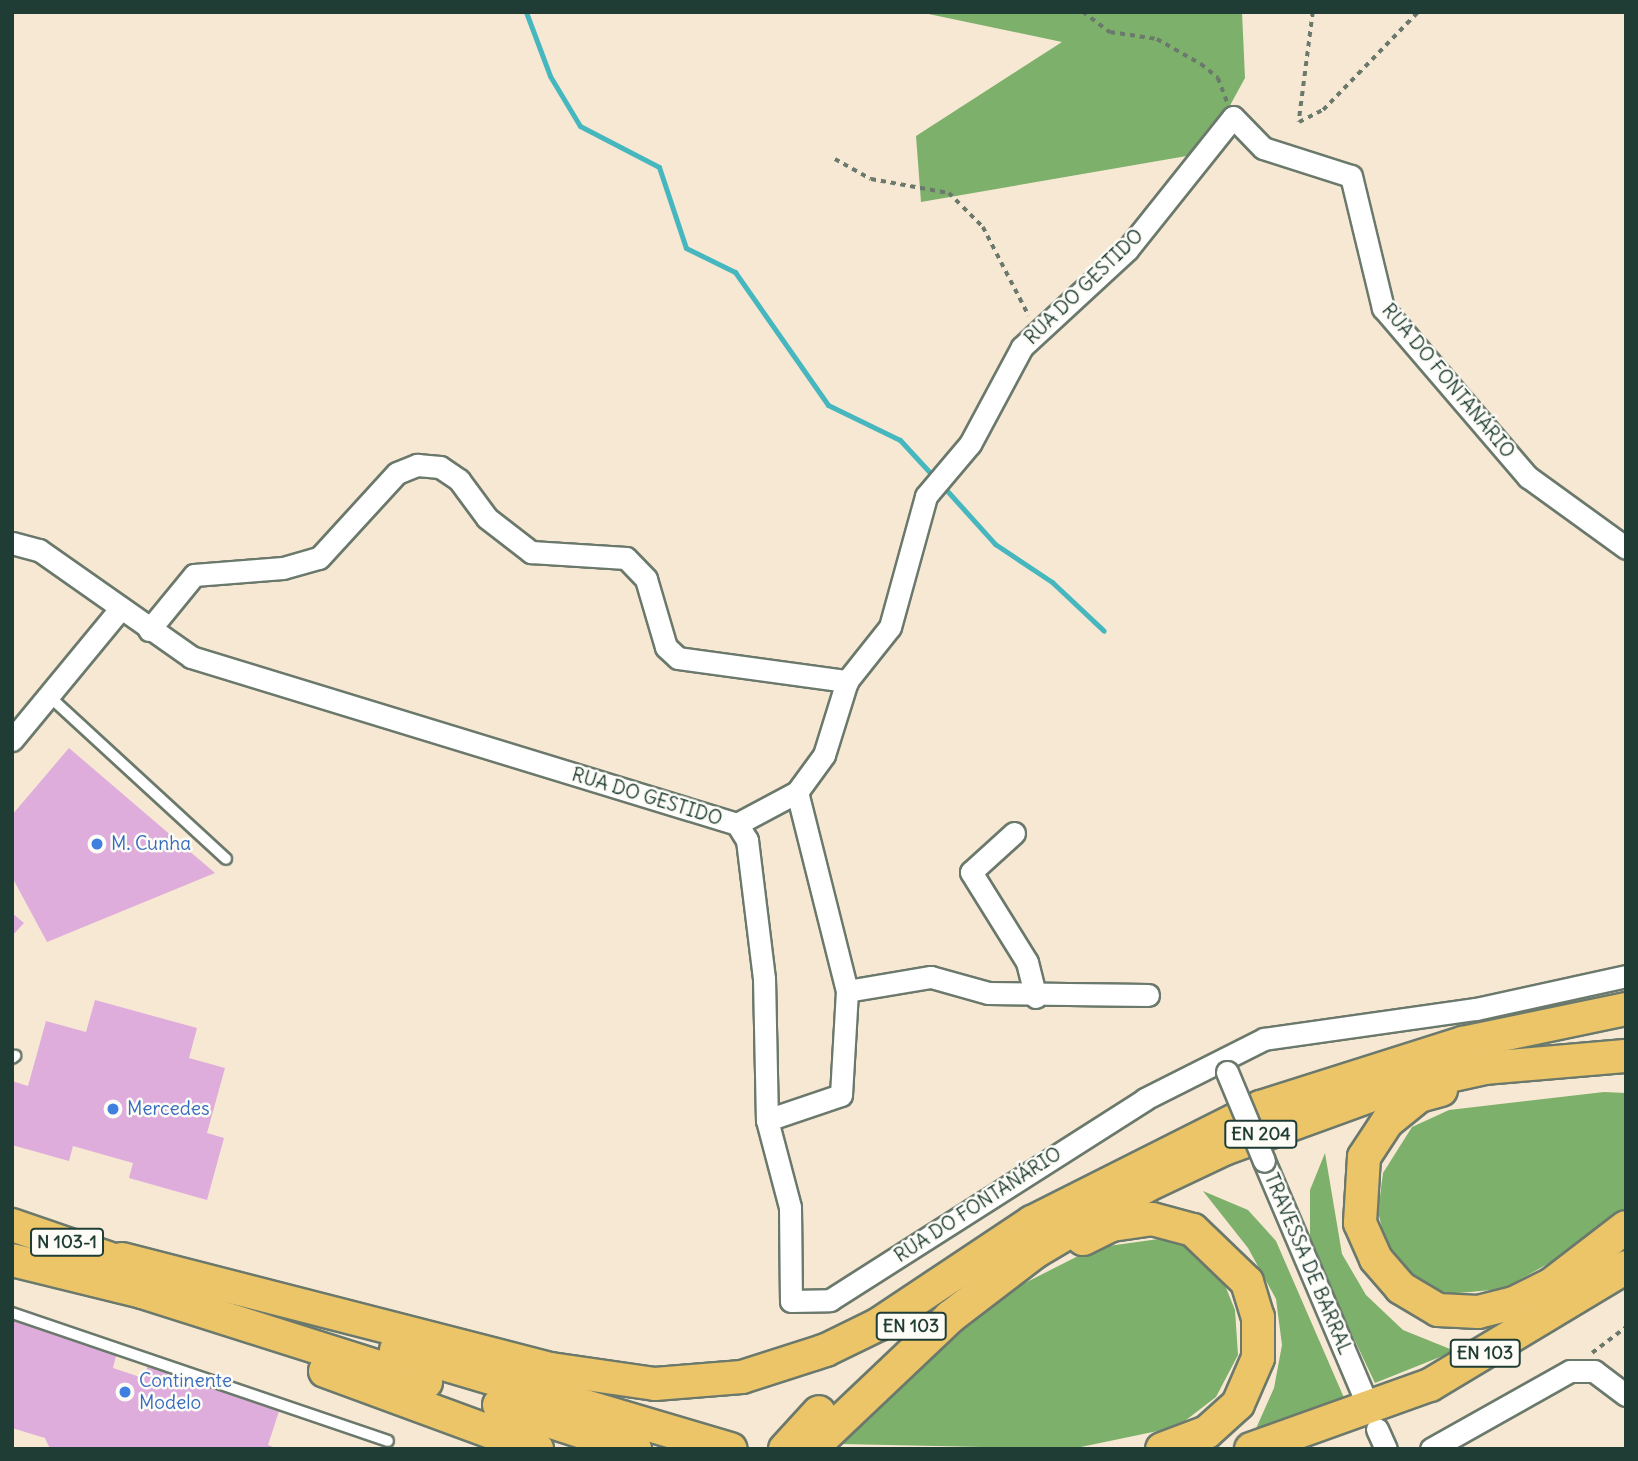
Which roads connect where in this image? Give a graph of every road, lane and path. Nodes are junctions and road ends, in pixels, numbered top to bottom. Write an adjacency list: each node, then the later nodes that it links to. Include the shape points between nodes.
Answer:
1 (1083, 12): 4 (path, via 1110,32 1157,39 1201,64 1218,78)
2 (1313, 12): 3 (path, via 1298,122 1323,110)
3 (1418, 12)
4 (1233, 117): 6 (street, RUA DO GESTIDO, via 1127,250); 8 (street, RUA DO FONTANÁRIO, via 1263,148 1351,176 1383,308 1528,477)
5 (835, 159): 6 (path, via 871,179 948,193 964,207 1016,280)
6 (1030, 339): 11 (street, RUA DO GESTIDO, via 970,444 926,496 890,627)
7 (12, 543): 9 (street, RUA DO GESTIDO, via 39,550)
8 (1626, 548)
9 (121, 608): 10 (street, RUA DO GESTIDO); 12 (street)
10 (149, 631): 11 (street, via 194,575 283,568 319,558 397,473 417,465 440,467 459,480 487,518 531,552 626,558 646,579 666,647 678,657); 15 (street, RUA DO GESTIDO, via 191,657)
11 (846, 681): 14 (street, RUA DO GESTIDO, via 824,755)
12 (50, 697): 13 (street); 17 (lane)
13 (12, 740)
14 (797, 792): 15 (street, RUA DO GESTIDO); 19 (street)
15 (737, 824): 28 (street, RUA DO FONTANÁRIO, via 747,840 764,978)
16 (1014, 833): 21 (street, via 971,872 1027,962)
17 (226, 859)
18 (1626, 976): 26 (street, RUA DO FONTANÁRIO, via 1524,1001 1264,1039)
19 (847, 991): 21 (street, via 931,976 988,993); 28 (street, via 841,1095)
20 (1148, 995): 21 (street)
21 (1036, 997)
22 (1626, 1009): 24 (main road, EN 103)
23 (1626, 1032): 24 (main road, via 1464,1054)
24 (1447, 1051): 29 (main road, EN 103, via 1261,1107 1137,1164)
25 (1626, 1056): 27 (main road, EN 204)
26 (1222, 1065): 28 (street, RUA DO FONTANÁRIO, via 830,1300 791,1301 790,1207); 43 (street, TRAVESSA DE BARRAL, bridge)
27 (1507, 1068): 31 (main road, via 1419,1096 1387,1122 1364,1157 1359,1187 1360,1223 1376,1259 1401,1288 1438,1310 1478,1312 1552,1284); 33 (main road, EN 204, via 1386,1090 1255,1136 1147,1185)
28 (767, 1120)
29 (1048, 1216): 34 (main road, via 879,1324 826,1350 742,1377 655,1384 551,1369); 48 (main road, EN 103, via 872,1359)
30 (12, 1225): 34 (main road, N 103-1)
31 (1626, 1227)
32 (1626, 1250): 37 (main road)
33 (1035, 1252): 49 (main road, EN 204, via 883,1374); 50 (main road, via 1061,1250 1112,1225 1152,1219 1193,1230 1247,1282 1258,1317 1258,1358 1238,1404 1207,1432)
34 (122, 1259): 47 (main road, via 147,1272 631,1424)
35 (12, 1260): 38 (main road, N 103-1)
36 (1626, 1267): 37 (main road)
37 (1588, 1287): 43 (main road, EN 103)
38 (122, 1292): 45 (main road, via 137,1303); 46 (main road, via 142,1292)
39 (12, 1313): 44 (lane)
40 (1626, 1327): 41 (path, via 1594,1349)
41 (1584, 1371): 42 (street, via 1616,1384); 53 (street, via 1570,1371 1536,1387)
42 (1626, 1395)
43 (1375, 1420): 51 (main road); 52 (main road, EN 103)
44 (388, 1441)
45 (537, 1449)
46 (635, 1449)
47 (731, 1449)
48 (785, 1449)
49 (811, 1449)
50 (1162, 1449)
51 (1251, 1449)
52 (1293, 1449)
53 (1430, 1449)

